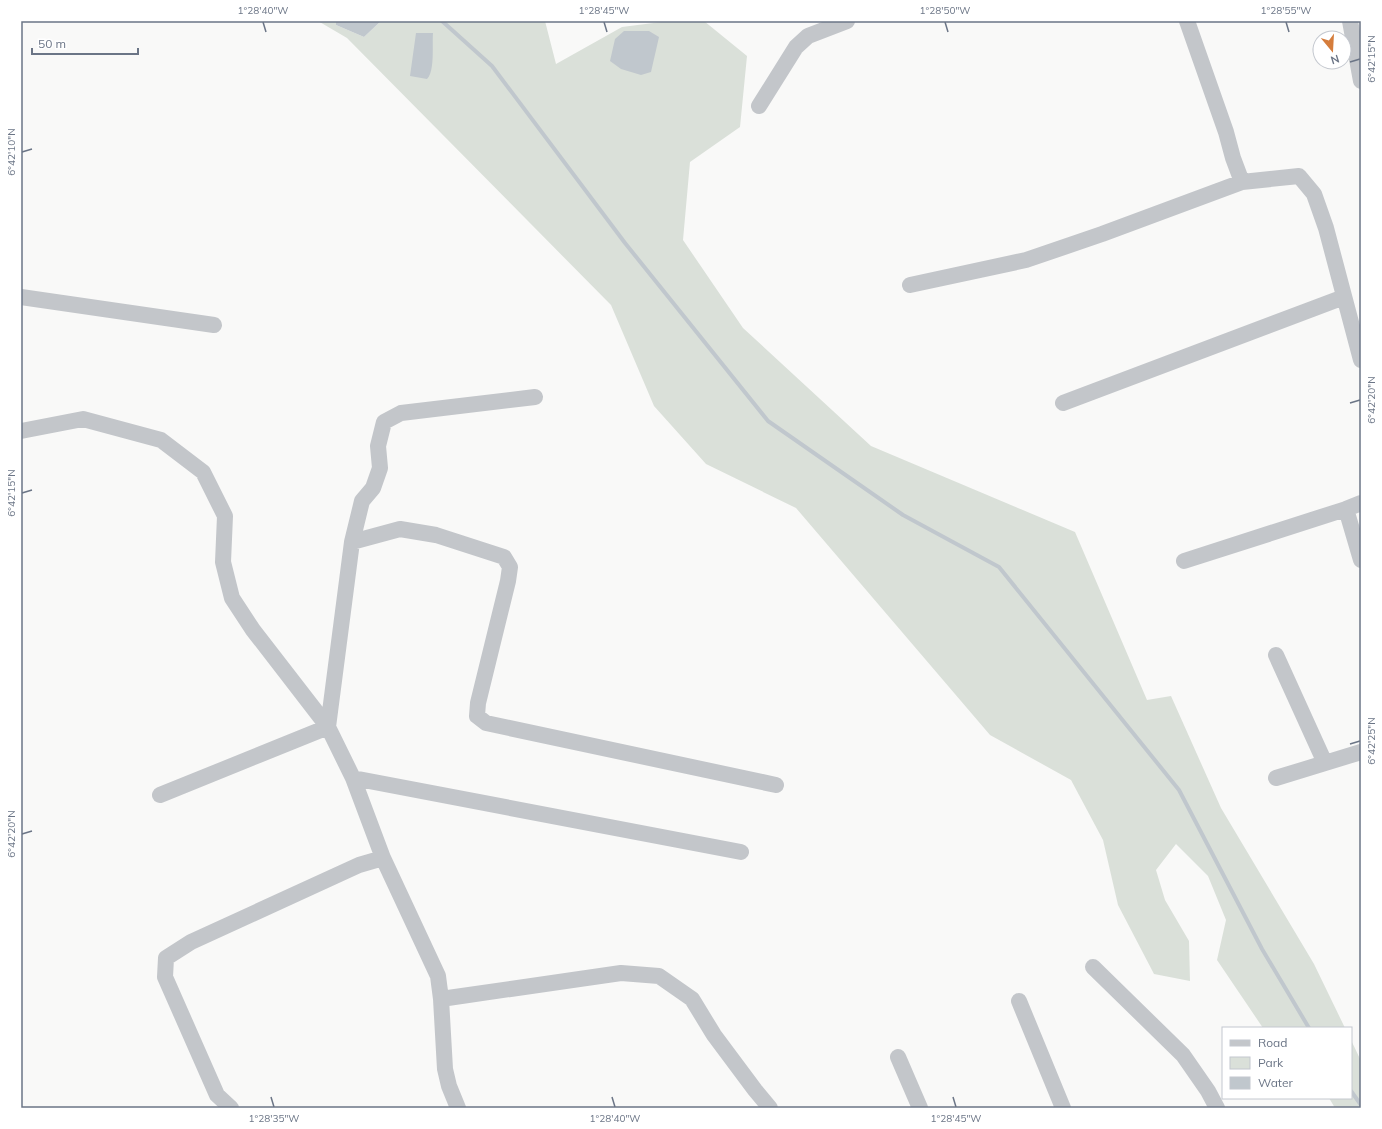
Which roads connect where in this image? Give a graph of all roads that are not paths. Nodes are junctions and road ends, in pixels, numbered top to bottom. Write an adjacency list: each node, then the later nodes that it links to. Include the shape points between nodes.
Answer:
1 (847, 21): 5 (street, via 808,36 796,48)
2 (1187, 21): 6 (street)
3 (1350, 21): 4 (street)
4 (1361, 81)
5 (760, 106)
6 (1242, 182): 7 (street, via 1026,260); 9 (street, via 1299,176 1314,194 1326,228)
7 (910, 284)
8 (21, 297): 10 (street)
9 (1344, 297): 11 (street); 13 (street)
10 (214, 325)
11 (1361, 360)
12 (535, 397): 17 (street, via 401,413 384,422 378,446 380,468 373,488 362,501)
13 (1063, 404)
14 (21, 431): 21 (street, via 83,419 161,440 203,472 225,516 223,562 232,598 253,630)
15 (1361, 503): 16 (street)
16 (1346, 509): 18 (street); 19 (street)
17 (352, 542): 21 (street); 26 (street, via 400,529 436,535 504,557 510,567 508,581 478,703 477,716 486,723)
18 (1361, 560)
19 (1184, 561)
20 (1276, 655): 23 (street)
21 (328, 727): 24 (street); 27 (street)
22 (1361, 752): 23 (street)
23 (1325, 763): 25 (street)
24 (353, 778): 28 (street); 29 (street)
25 (1276, 778)
26 (776, 785)
27 (160, 796)
28 (741, 852)
29 (383, 858): 31 (street, via 438,976); 34 (street, via 359,865 191,942 166,958 165,978 217,1096)
30 (1093, 967): 39 (street, via 1183,1055 1208,1091)
31 (441, 998): 35 (street, via 445,1069); 36 (street, via 621,973 659,976 692,999 714,1035)
32 (1019, 1001): 38 (street)
33 (898, 1057): 37 (street)
34 (231, 1108)
35 (458, 1108)
36 (770, 1108)
37 (920, 1108)
38 (1063, 1108)
39 (1216, 1108)

